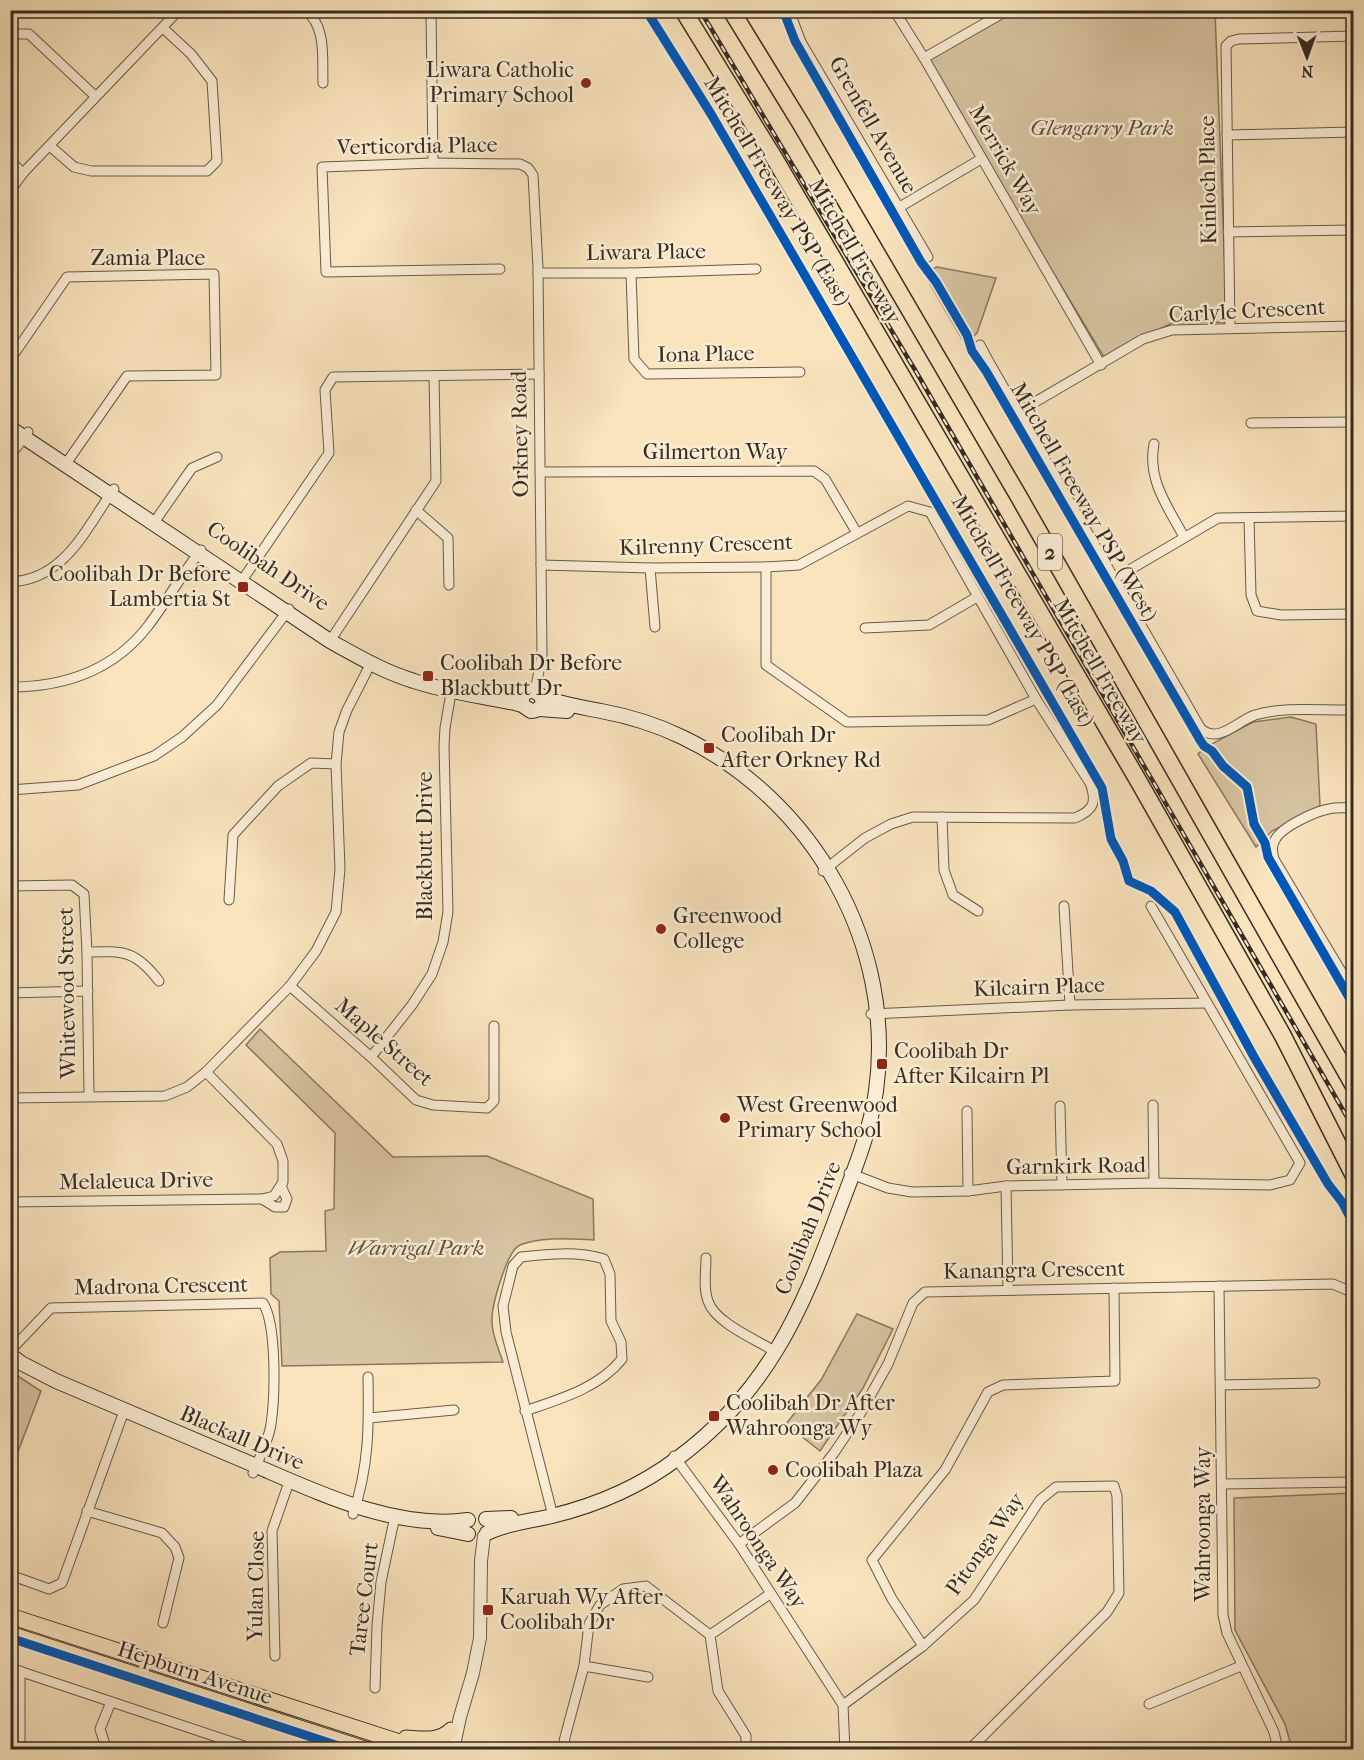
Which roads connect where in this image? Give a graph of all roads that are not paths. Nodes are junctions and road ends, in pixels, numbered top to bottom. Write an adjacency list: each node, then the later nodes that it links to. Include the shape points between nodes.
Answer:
1 (179, 10): 9 (street)
2 (305, 10): 13 (street, via 320,33)
3 (431, 10): 20 (street)
4 (683, 10): 107 (highway, Mitchell Freeway / 2, via 800,201 1139,782 1283,1036)
5 (731, 10): 100 (highway, Mitchell Freeway / 2, via 1019,497)
6 (789, 10): 24 (street, Grenfell Avenue, via 797,33)
7 (894, 10): 12 (street, Merrick Way)
8 (1008, 10): 12 (street)
9 (163, 28): 14 (street); 17 (street, via 212,81 217,161 207,171 91,171 74,166)
10 (10, 34): 14 (street, via 29,34)
11 (1353, 36): 16 (street, Kinloch Place, via 1239,39 1228,43)
12 (924, 58): 18 (street, Merrick Way)
13 (323, 82)
14 (95, 96): 17 (street)
15 (1353, 132): 16 (street)
16 (1227, 135): 26 (street, Kinloch Place)
17 (50, 146): 21 (street)
18 (981, 159): 24 (street); 36 (street, Merrick Way)
19 (10, 161): 21 (street)
20 (434, 163): 22 (street, Verticordia Place, via 520,164); 29 (street, Verticordia Place, via 322,167 326,273)
21 (23, 172): 23 (street)
22 (533, 175): 30 (street, Orkney Road)
23 (10, 191)
24 (898, 208): 27 (street, Grenfell Avenue)
25 (1353, 231): 26 (street)
26 (1228, 232): 33 (street, Kinloch Place)
27 (928, 257)
28 (756, 268): 31 (street, Liwara Place)
29 (500, 269)
30 (538, 273): 31 (street, Liwara Place); 38 (street, Orkney Road)
31 (631, 273): 37 (street, Iona Place, via 634,359 647,374)
32 (1353, 326): 33 (street, Carlyle Crescent)
33 (1230, 328): 36 (street, Carlyle Crescent, via 1172,330 1143,339)
34 (981, 345): 40 (street)
35 (10, 360): 49 (street, Zamia Place, via 67,277 214,274 216,375 127,376)
36 (1101, 365): 40 (street, Carlyle Crescent)
37 (800, 372)
38 (539, 374): 39 (street); 50 (street, Orkney Road)
39 (434, 376): 52 (street, via 436,481); 63 (street, via 333,377 325,390 328,453)
40 (1018, 412): 62 (street)
41 (10, 420): 45 (main road, Coolibah Drive)
42 (1353, 422): 43 (street)
43 (1251, 423)
44 (10, 428): 45 (main road, Coolibah Drive)
45 (26, 434): 47 (street); 49 (main road, Coolibah Drive)
46 (1154, 444): 57 (street, via 1155,480)
47 (10, 456)
48 (217, 457): 55 (street, via 192,468)
49 (67, 462): 51 (main road, Coolibah Drive)
50 (540, 472): 56 (street, Gilmerton Way, via 814,471 825,479); 59 (street, Orkney Road)
51 (112, 492): 55 (main road, Coolibah Drive); 64 (street, via 60,564 27,582)
52 (416, 510): 65 (street, via 448,538); 71 (street)
53 (1353, 516): 54 (street)
54 (1249, 519): 57 (street, via 1218,518); 68 (street, via 1251,595 1257,611 1281,615)
55 (156, 521): 58 (main road, Coolibah Drive)
56 (856, 533): 60 (street, Kilrenny Crescent, via 799,564); 66 (street, Kilrenny Crescent, via 908,506 930,512)
57 (1184, 537): 62 (street)
58 (200, 551): 63 (main road, Coolibah Drive); 73 (street, via 148,626 109,663 78,677 34,687)
59 (541, 565): 61 (street, Kilrenny Crescent); 75 (street, Orkney Road, via 542,656)
60 (766, 567): 61 (street, Kilrenny Crescent); 76 (street, via 766,665 847,722 988,720)
61 (650, 568): 69 (street)
62 (1114, 579): 77 (street, via 1198,726 1209,734 1220,734 1248,718 1269,712)
63 (243, 580): 67 (main road, Coolibah Drive)
64 (10, 582)
65 (449, 585)
66 (977, 597): 70 (street, via 929,625); 76 (street)
67 (289, 610): 71 (main road, Coolibah Drive); 79 (street, via 217,705 154,756 78,785)
68 (1353, 614)
69 (655, 627)
70 (865, 628)
71 (332, 638): 72 (main road, Coolibah Drive)
72 (372, 661): 74 (main road, Coolibah Drive, via 414,681); 78 (street, via 341,723)
73 (10, 687)
74 (452, 688): 75 (main road, Coolibah Drive); 98 (street, Blackbutt Drive, via 444,746 448,912 443,942 432,975)
75 (533, 699): 82 (main road, Coolibah Drive, via 633,725 697,753 741,782 775,813)
76 (1036, 699): 81 (street, via 1090,783 1094,795 1087,813 1075,818)
77 (1353, 710)
78 (336, 764): 84 (street, via 311,763 278,786 233,836); 90 (street, via 340,869 336,912 316,951)
79 (10, 790)
80 (1353, 808): 93 (street, via 1315,813 1282,832 1272,849 1274,859)
81 (942, 817): 82 (street, via 913,817 891,824 865,838); 87 (street, via 944,870 953,895)
82 (825, 870): 96 (main road, Coolibah Drive, via 858,947)
83 (10, 886): 88 (street, Whitewood Street, via 72,885 84,894)
84 (229, 900)
85 (1064, 906): 95 (street)
86 (1151, 906): 94 (street)
87 (978, 911)
88 (87, 952): 89 (street, via 123,951 145,963); 91 (street, Whitewood Street)
89 (159, 981)
90 (290, 986): 98 (street, Maple Street); 99 (street)
91 (88, 991): 92 (street); 101 (street, Whitewood Street)
92 (10, 993)
93 (1353, 993)
94 (1207, 1003): 95 (street, Kilcairn Place); 108 (street, Garnkirk Road, via 1300,1163 1290,1180 1270,1185)
95 (1070, 1005): 96 (street, Kilcairn Place)
96 (875, 1014): 106 (main road, Coolibah Drive, via 868,1099)
97 (494, 1026): 98 (street, Maple Street, via 494,1101 488,1108 433,1105 416,1100)
98 (371, 1057)
99 (206, 1072): 101 (street, via 187,1087 165,1096); 110 (street, Melaleuca Drive, via 277,1144 283,1161)
100 (1353, 1086)
101 (89, 1096): 102 (street)
102 (10, 1098)
103 (1153, 1105): 108 (street)
104 (1060, 1106): 109 (street)
105 (967, 1111): 112 (street)
106 (850, 1173): 112 (street, Garnkirk Road, via 900,1191); 120 (main road, Coolibah Drive)
107 (1353, 1176)
108 (1154, 1183): 109 (street, Garnkirk Road)
109 (1062, 1185): 111 (street, Garnkirk Road)
110 (281, 1186): 113 (street, via 274,1197); 113 (street, Melaleuca Drive, via 287,1199 284,1207 275,1207)
111 (1006, 1186): 112 (street, Garnkirk Road); 118 (street)
112 (968, 1191)
113 (262, 1199): 114 (street, Melaleuca Drive)
114 (10, 1202)
115 (705, 1258): 120 (street, via 706,1294 711,1308 720,1319)
116 (1219, 1286): 117 (street, Kanangra Crescent); 119 (street, Kanangra Crescent, via 1334,1284); 125 (street, Wahroonga Way)
117 (1114, 1288): 118 (street, Kanangra Crescent); 147 (street, via 1115,1381 1003,1385 988,1392 945,1470 872,1560)
118 (1008, 1290): 140 (street, Kanangra Crescent, via 925,1292 913,1303 888,1365 834,1453 795,1503)
119 (1353, 1293)
120 (773, 1350): 130 (main road, Coolibah Drive, via 743,1388)
121 (10, 1353): 128 (main road, Blackall Drive, via 56,1382); 131 (street, Madrona Crescent, via 51,1308 263,1303 269,1312 274,1352 271,1426)
122 (10, 1363): 128 (main road, Blackall Drive, via 48,1385)
123 (368, 1377): 129 (street)
124 (1315, 1383): 125 (street)
125 (1221, 1385): 133 (street, Wahroonga Way)
126 (454, 1410): 129 (street)
127 (525, 1411): 127 (street, via 571,1396 613,1370 622,1359 621,1342 611,1321 610,1274 604,1258 555,1254 521,1257 513,1266 502,1306); 137 (street)
128 (123, 1413): 131 (main road, Blackall Drive); 136 (street)
129 (369, 1418): 135 (street, via 365,1474)
130 (675, 1457): 137 (main road, Coolibah Drive); 140 (street, Wahroonga Way)
131 (254, 1469): 134 (main road, Blackall Drive)
132 (1353, 1482): 133 (street)
133 (1223, 1484): 150 (street, Wahroonga Way, via 1223,1615)
134 (288, 1486): 135 (main road, Blackall Drive); 148 (street, Yulan Close, via 272,1531)
135 (354, 1510): 138 (main road, Blackall Drive)
136 (87, 1511): 141 (street, via 62,1583 49,1589); 144 (street, via 162,1533 175,1547 179,1558)
137 (552, 1513): 139 (main road, Coolibah Drive)
138 (394, 1519): 139 (main road, Blackall Drive); 153 (street, Taree Court, via 381,1582)
139 (478, 1530): 157 (street, via 480,1638 474,1673)
140 (739, 1544): 142 (street, Wahroonga Way)
141 (10, 1575)
142 (770, 1594): 146 (street); 156 (street, Wahroonga Way)
143 (10, 1616): 158 (main road, Hepburn Avenue)
144 (163, 1623)
145 (10, 1634): 162 (main road, Hepburn Avenue)
146 (710, 1635): 149 (street, via 646,1586 623,1590 600,1605 589,1624); 167 (street, via 718,1692 746,1736)
147 (922, 1646): 156 (street, Pitonga Way); 169 (street, Pitonga Way, via 974,1600 1040,1500 1056,1487 1114,1486 1119,1593 1107,1612)
148 (275, 1656)
149 (584, 1666): 152 (street); 166 (street, via 564,1741)
150 (1241, 1666): 155 (street); 170 (street, Wahroonga Way, via 1274,1732)
151 (15, 1670): 154 (street); 159 (street)
152 (648, 1677)
153 (375, 1688)
154 (111, 1702): 160 (street, via 100,1729); 161 (street)
155 (1149, 1704)
156 (843, 1705): 168 (street)
157 (455, 1723): 158 (main road, via 444,1736 422,1739 370,1726); 164 (street); 165 (street)
158 (351, 1726): 163 (main road, Hepburn Avenue)
159 (20, 1749)
160 (107, 1749)
161 (256, 1749)
162 (368, 1749)
163 (424, 1749)
164 (446, 1749)
165 (453, 1749)
166 (570, 1749)
167 (746, 1749)
168 (845, 1749)
169 (969, 1749)
170 (1278, 1749)

